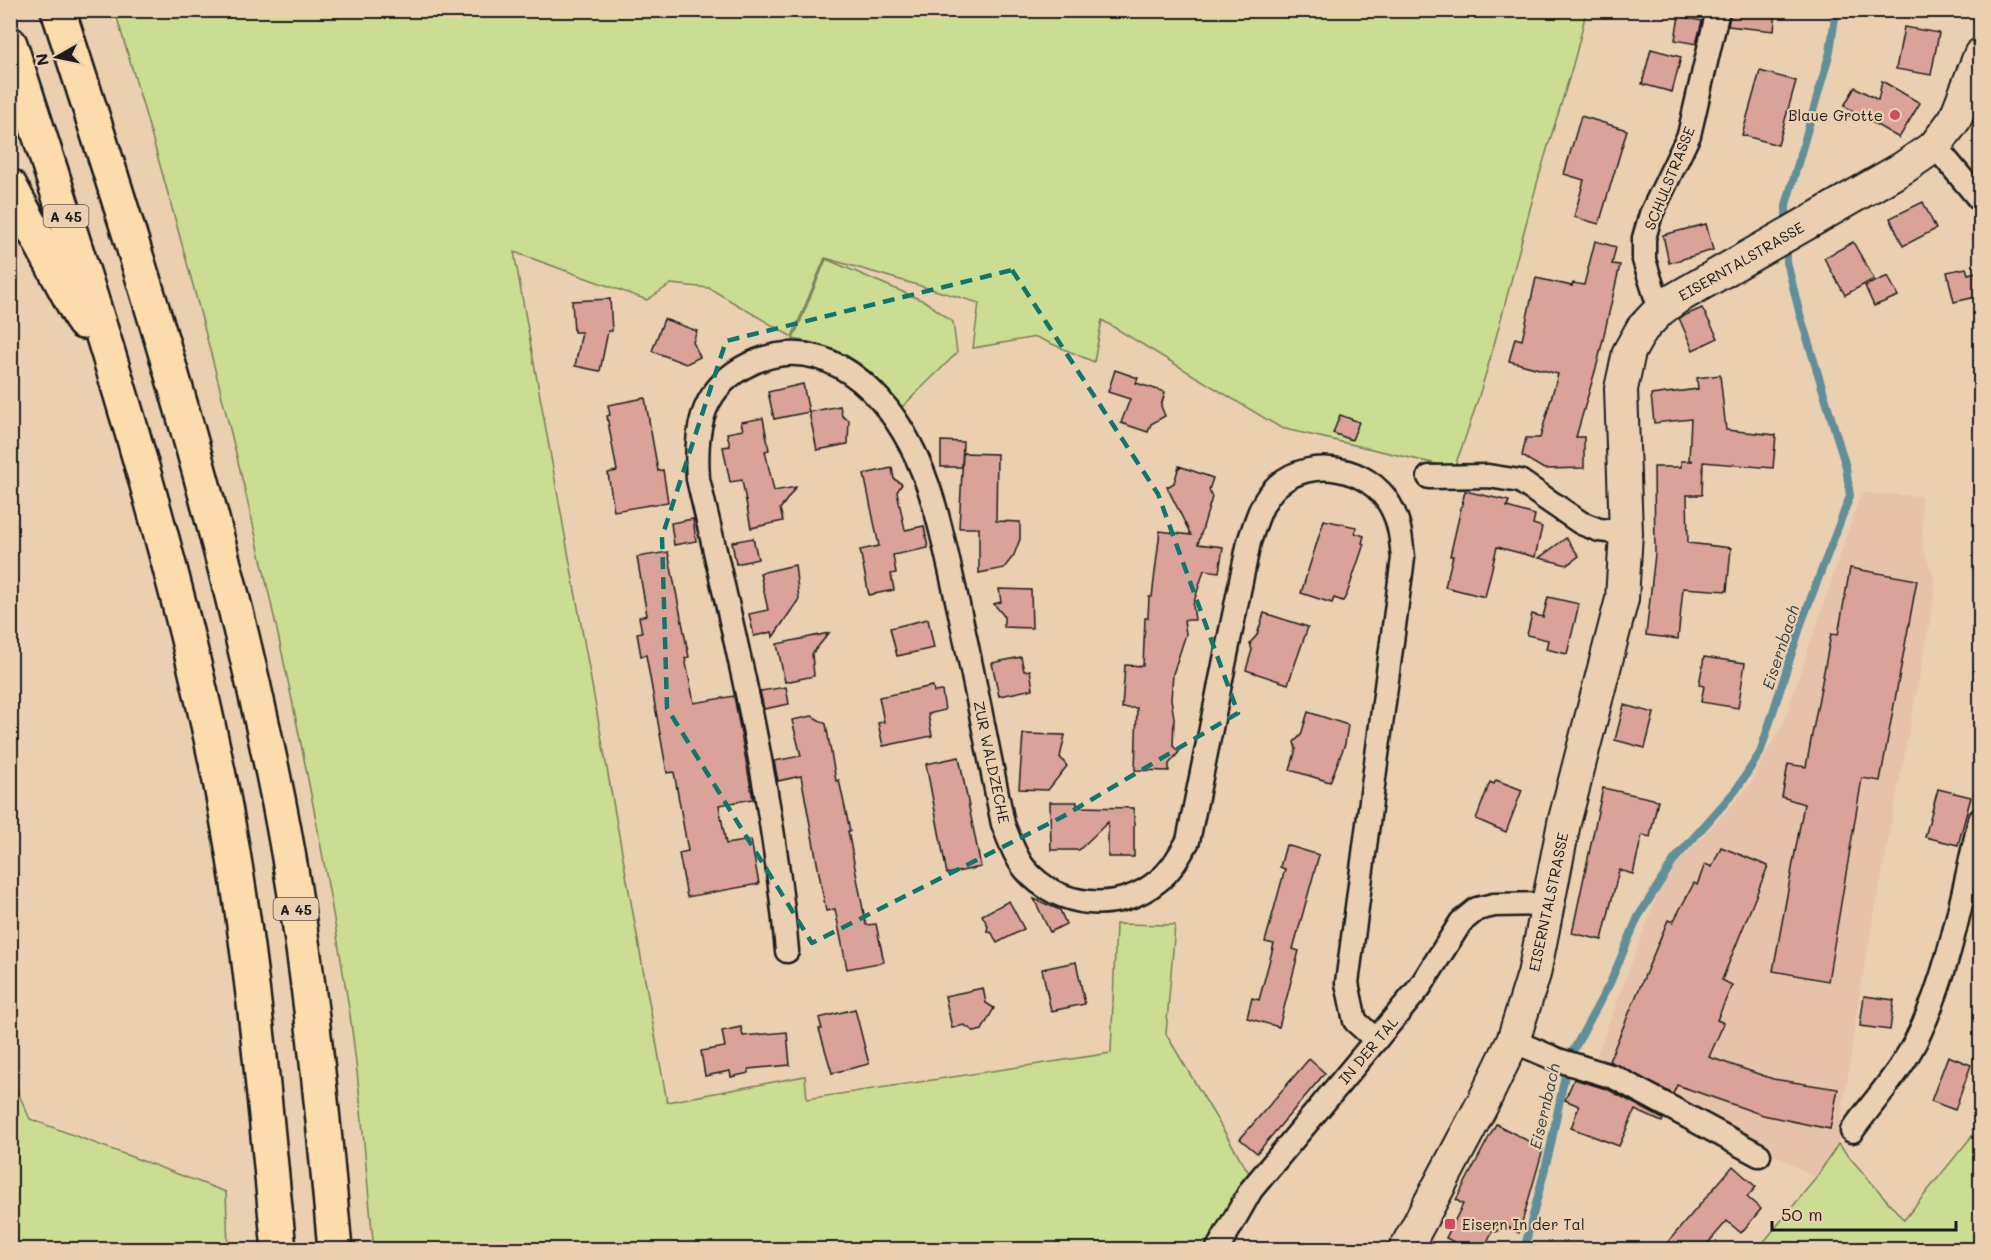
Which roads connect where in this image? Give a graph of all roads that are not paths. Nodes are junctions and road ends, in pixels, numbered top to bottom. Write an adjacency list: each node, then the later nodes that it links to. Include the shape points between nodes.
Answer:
1 (58, 10): 20 (highway, A 45, via 174,378 227,574 273,776 308,978)
2 (1718, 10): 8 (street, SCHULSTRASSE, via 1689,135 1651,214 1644,238 1644,260)
3 (10, 44): 9 (highway, A 45)
4 (1980, 55): 5 (main road, EISERNTALSTRASSE, via 1955,119)
5 (1935, 146): 7 (street); 8 (main road, EISERNTALSTRASSE)
6 (10, 186): 9 (highway)
7 (1980, 200)
8 (1659, 310): 11 (main road, EISERNTALSTRASSE, via 1629,352 1621,389)
9 (120, 389): 19 (highway, A 45, via 176,585 221,787 253,975)
10 (1429, 477): 11 (street, via 1488,476 1520,481 1581,523)
11 (1626, 533): 13 (main road, EISERNTALSTRASSE, via 1622,599 1564,823)
12 (1980, 820): 17 (street, via 1944,965 1920,1032)
13 (1549, 904): 15 (street, IN DER TAL, via 1477,909 1461,922 1420,987); 16 (main road, EISERNTALSTRASSE, via 1534,974)
14 (787, 951): 15 (street, ZUR WALDZECHE, via 771,807 698,479 696,452 699,425 718,387 758,360 806,354 833,363 867,387 890,412 910,444 934,500 1003,824 1023,867 1036,881 1052,893 1081,902 1111,902 1158,882 1188,841 1249,542 1269,496 1292,476 1320,469 1362,477 1377,488 1390,504 1400,528 1403,558 1347,983 1355,1021)
15 (1376, 1040): 21 (street, IN DER TAL, via 1251,1190)
16 (1513, 1041): 18 (street, via 1614,1077); 22 (main road, EISERNTALSTRASSE)
17 (1852, 1131)
18 (1759, 1155)
19 (279, 1250)
20 (335, 1250)
21 (1217, 1250)
22 (1405, 1250)

